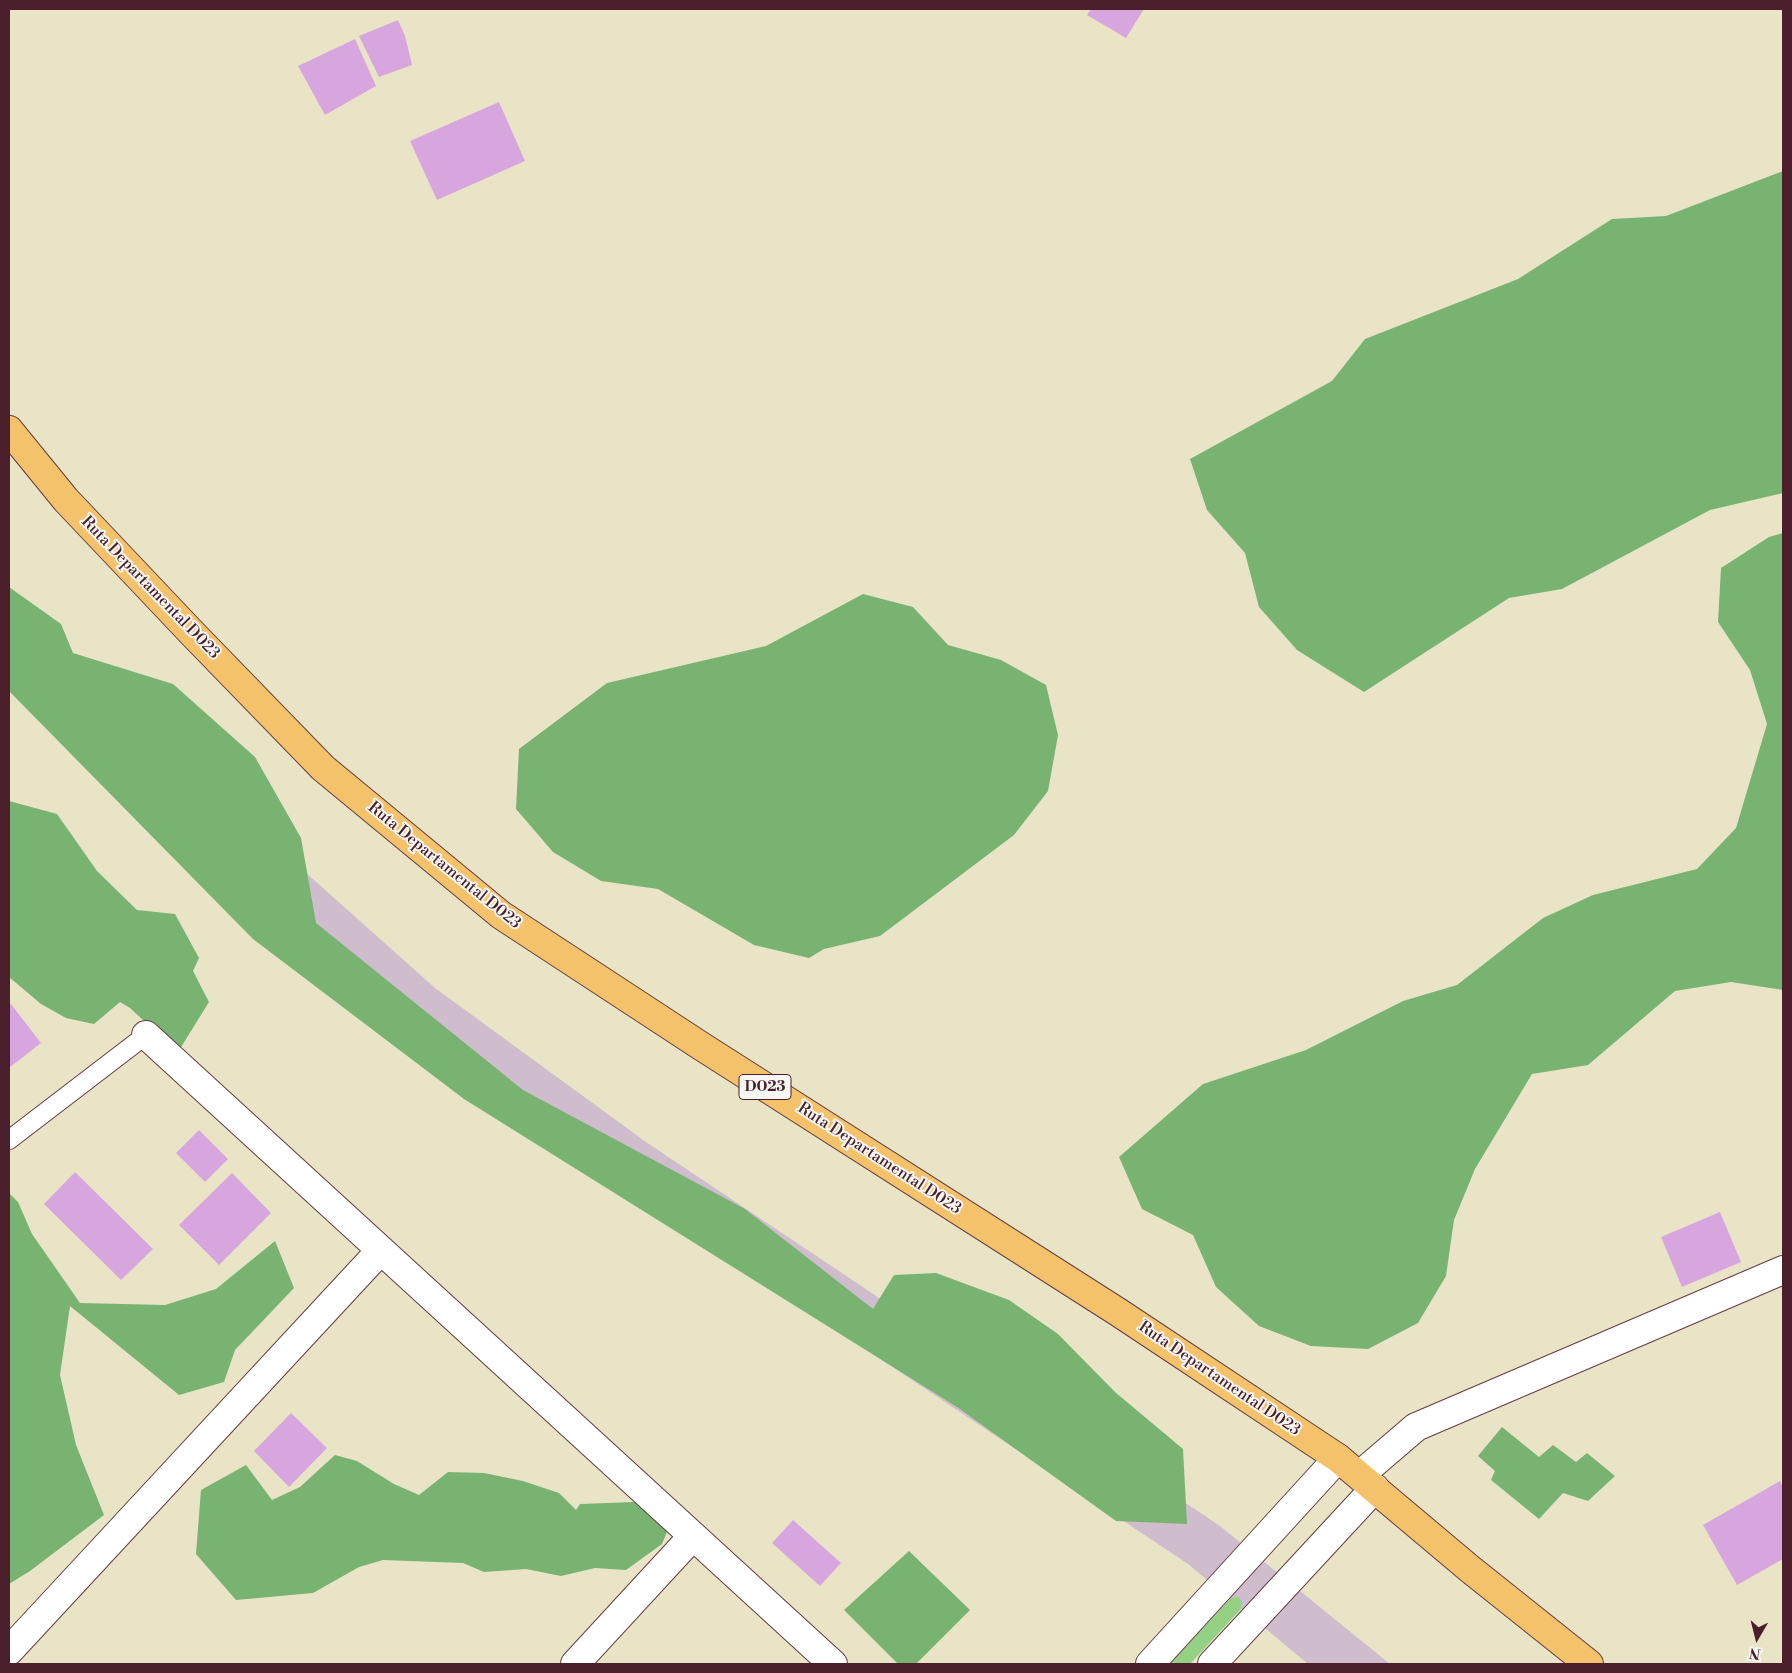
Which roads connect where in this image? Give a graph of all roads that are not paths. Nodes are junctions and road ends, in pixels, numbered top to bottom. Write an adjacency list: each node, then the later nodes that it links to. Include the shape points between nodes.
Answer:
1 (9, 430): 6 (main road, Ruta Departamental D023 / D023, via 66,500 323,768 501,915 1118,1312)
2 (146, 1035): 3 (lane); 4 (street)
3 (9, 1140)
4 (381, 1250): 8 (street); 9 (street)
5 (1783, 1270): 7 (street, via 1416,1427)
6 (1338, 1458): 7 (main road, Ruta Departamental D023 / D023); 12 (street)
7 (1367, 1482): 13 (street); 14 (main road, Ruta Departamental D023 / D023)
8 (693, 1536): 10 (street); 11 (street)
9 (9, 1651)
10 (575, 1664)
11 (833, 1664)
12 (1150, 1664)
13 (1212, 1664)
14 (1588, 1664)

